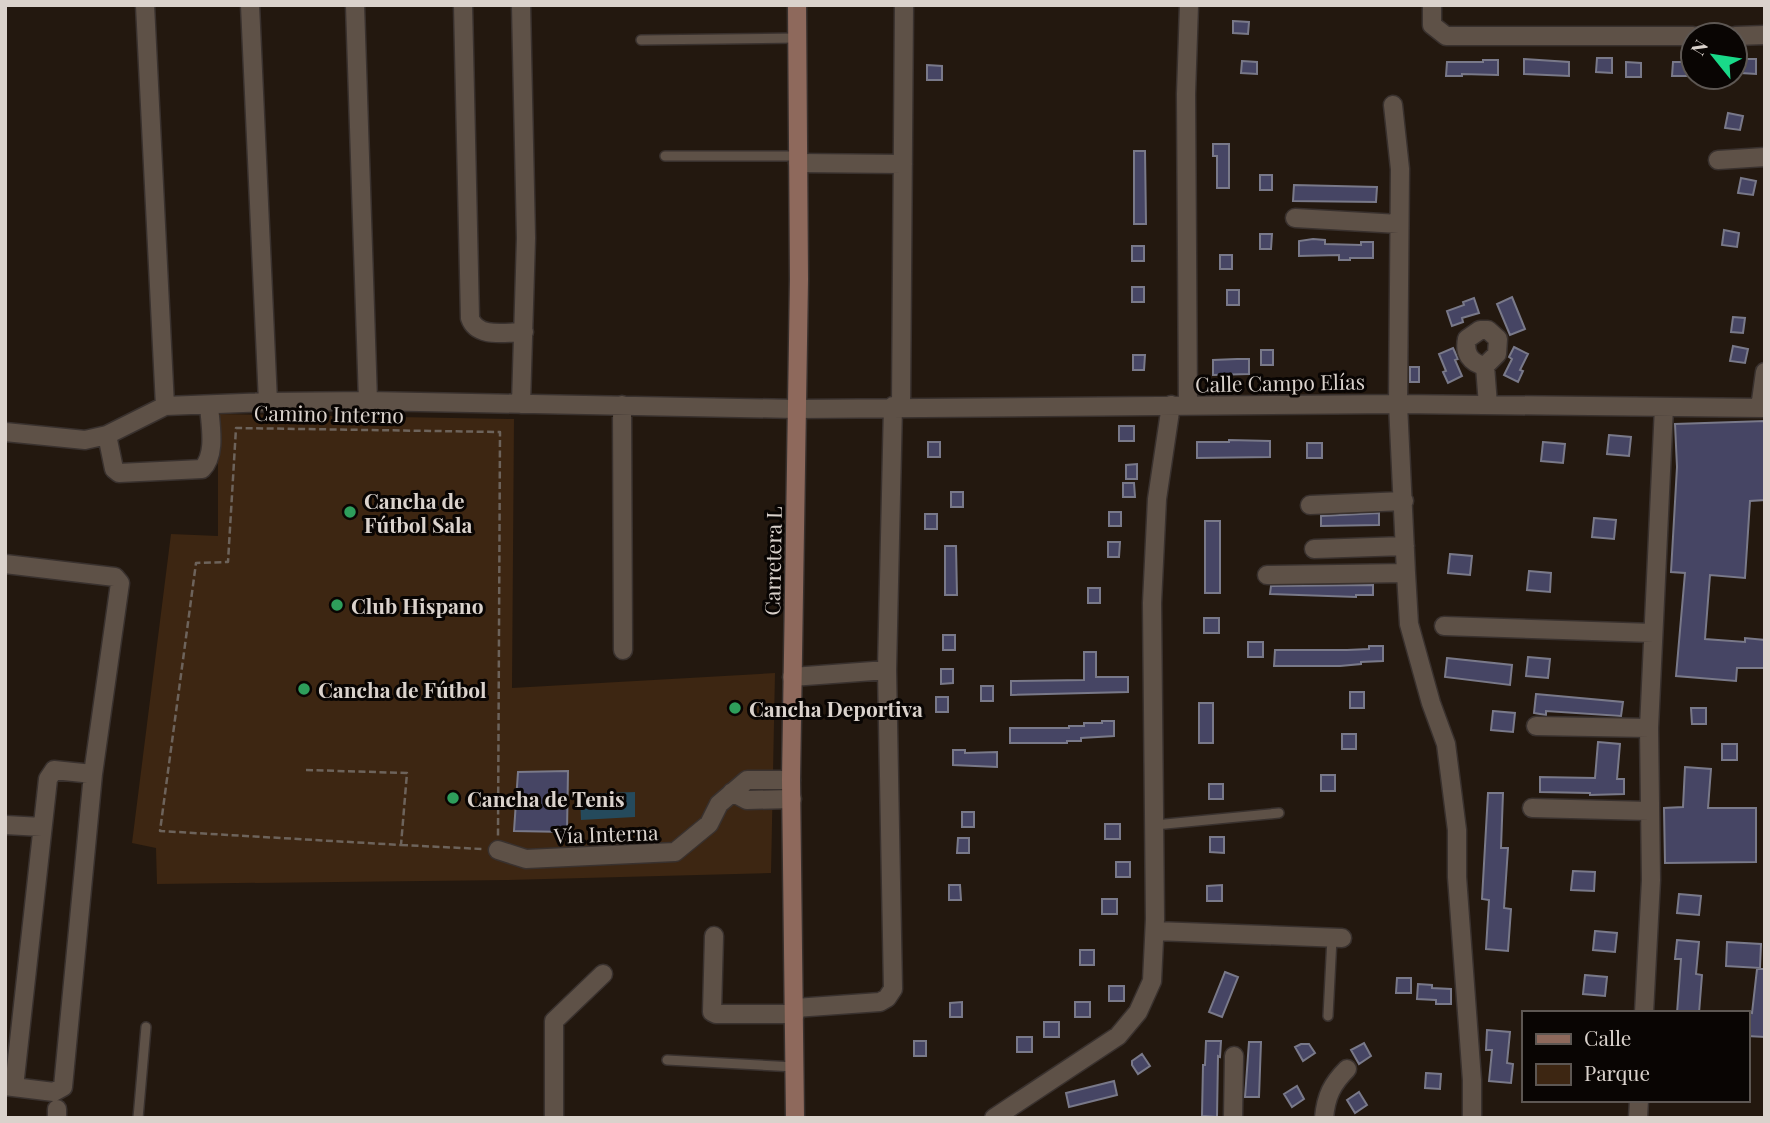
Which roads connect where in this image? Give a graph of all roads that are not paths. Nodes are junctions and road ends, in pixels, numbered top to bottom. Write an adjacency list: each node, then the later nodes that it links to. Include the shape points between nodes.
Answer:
1 (145, 5): 31 (street)
2 (250, 5): 25 (street)
3 (355, 5): 24 (street)
4 (463, 5): 21 (street, via 470,318 481,330)
5 (521, 5): 21 (street)
6 (797, 5): 11 (street, Carretera L)
7 (904, 5): 18 (street)
8 (1189, 5): 33 (street)
9 (1432, 5): 10 (street, via 1432,26 1446,36)
10 (1679, 36)
11 (797, 38): 12 (lane); 16 (street, Carretera L)
12 (641, 40)
13 (1393, 105): 20 (street)
14 (666, 156): 16 (lane)
15 (1765, 157): 17 (street)
16 (797, 160): 18 (street); 36 (street, Carretera L)
17 (1718, 160)
18 (903, 164): 32 (street)
19 (1295, 218): 20 (street)
20 (1399, 224): 27 (street)
21 (524, 332): 26 (street)
22 (1485, 366): 30 (street)
23 (1765, 372): 35 (street)
24 (368, 401): 25 (street, Calle Campo Elías); 26 (street, Calle Campo Elías)
25 (268, 402): 28 (street, Calle Campo Elías)
26 (522, 404): 29 (street, Calle Campo Elías)
27 (1398, 404): 30 (street, Calle Campo Elías); 33 (street, Calle Campo Elías); 39 (street)
28 (209, 405): 31 (street, Calle Campo Elías); 38 (street, via 211,455 202,469 119,473 114,469)
29 (622, 405): 36 (street, Calle Campo Elías); 48 (street)
30 (1488, 405): 34 (street, Calle Campo Elías)
31 (165, 406): 38 (street)
32 (897, 406): 33 (street, Calle Campo Elías); 36 (street, Calle Campo Elías); 49 (street)
33 (1180, 406): 61 (street, via 1157,499 1152,603)
34 (1664, 407): 35 (street, Calle Campo Elías); 47 (street)
35 (1763, 408)
36 (796, 409): 50 (street, Carretera L)
37 (5, 432): 38 (street, via 85,440)
38 (107, 435)
39 (1404, 501): 40 (street); 41 (street)
40 (1310, 505)
41 (1405, 546): 42 (street); 44 (street)
42 (1314, 550)
43 (5, 564): 53 (street, via 115,578 120,583)
44 (1405, 573): 45 (street); 83 (street, via 1409,624 1446,744 1457,830)
45 (1267, 575)
46 (1444, 626): 47 (street)
47 (1653, 633): 52 (street)
48 (623, 650)
49 (887, 670): 50 (street); 68 (street, via 893,989 880,1002)
50 (792, 677): 54 (street, Carretera L)
51 (1536, 726): 52 (street)
52 (1649, 728): 58 (street)
53 (93, 774): 62 (street, via 50,774); 76 (street, via 63,1087 54,1092)
54 (791, 780): 55 (street, via 747,780); 56 (street, Carretera L)
55 (732, 792): 56 (street, via 747,800); 63 (street, Vía Interna, via 719,804 709,824 675,852 526,859)
56 (792, 799): 68 (street, Carretera L)
57 (1532, 808): 58 (street)
58 (1649, 811): 69 (street, via 1651,880)
59 (1279, 813): 61 (lane)
60 (5, 825): 62 (street)
61 (1155, 825): 64 (street)
62 (42, 827): 76 (street)
63 (498, 850)
64 (1155, 931): 66 (street); 80 (street, via 1152,981 1129,1025)
65 (714, 936): 68 (street, via 712,1012)
66 (1337, 938): 70 (lane)
67 (603, 974): 78 (street, via 554,1021)
68 (795, 1011): 74 (street, Carretera L)
69 (1644, 1011)
70 (1328, 1016)
71 (146, 1027): 77 (lane)
72 (1234, 1056): 81 (street)
73 (667, 1060): 74 (lane)
74 (795, 1067): 79 (street, Carretera L)
75 (1347, 1069): 82 (street, via 1333,1083)
76 (9, 1087)
77 (138, 1118)
78 (554, 1118)
79 (795, 1118)
80 (995, 1118)
81 (1233, 1118)
82 (1324, 1118)
83 (1472, 1118)

